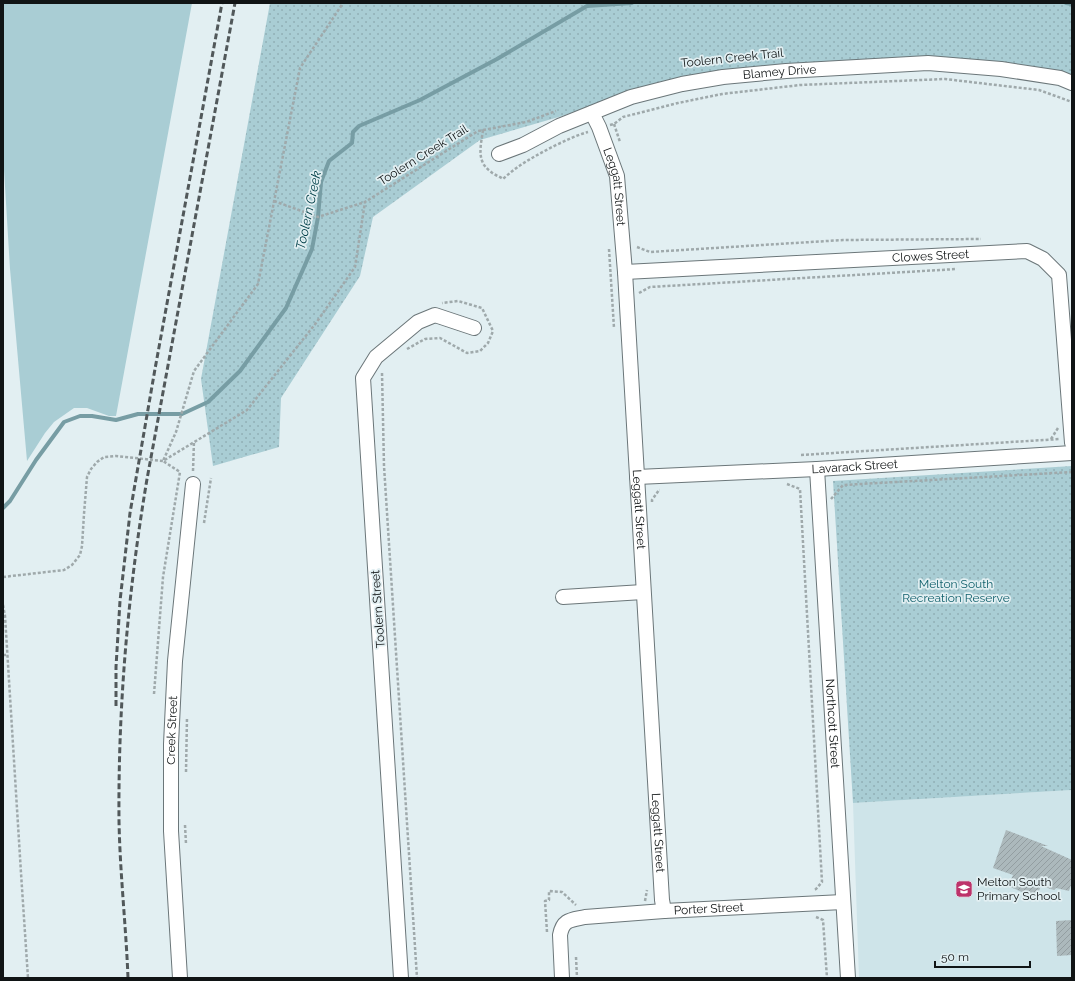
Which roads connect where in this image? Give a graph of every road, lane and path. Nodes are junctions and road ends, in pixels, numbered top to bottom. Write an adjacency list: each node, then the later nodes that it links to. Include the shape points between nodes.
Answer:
1 (342, 3): 8 (path, via 300,68)
2 (1072, 83): 5 (street, Blamey Drive, via 1060,78 928,63 786,71 682,84 631,97)
3 (1072, 102): 6 (path, via 1039,90 945,79 800,85 722,94 678,103 623,116 614,124)
4 (562, 109): 9 (path, Toolern Creek Trail, via 526,122 478,131)
5 (592, 113): 6 (street, Leggatt Street); 7 (street, Blamey Drive)
6 (594, 129): 14 (street, Leggatt Street, via 617,176)
7 (499, 154)
8 (274, 201): 9 (path, Toolern Creek Trail, via 318,217); 28 (path, via 258,284 194,371 176,432)
9 (365, 202): 24 (path, via 355,267 316,323 247,410)
10 (984, 239): 12 (path, via 843,240 650,252)
11 (608, 244): 18 (path)
12 (637, 247)
13 (964, 269): 15 (path, via 650,287)
14 (625, 272): 22 (street, Clowes Street, via 1027,251 1043,259 1059,275); 31 (street, Leggatt Street)
15 (639, 293)
16 (440, 303): 19 (path, via 458,301 482,308 493,331 488,343 480,352 467,353 440,338 425,339)
17 (474, 328): 59 (street, Toolern Street, via 435,315 418,322 376,357 363,378)
18 (614, 331)
19 (407, 350)
20 (386, 368): 60 (path, via 382,373 384,466)
21 (1058, 421): 23 (path, via 1058,428)
22 (1072, 438): 23 (path); 25 (street, Clowes Street)
23 (1050, 439): 27 (path)
24 (194, 442): 28 (path); 34 (path)
25 (1072, 443)
26 (1072, 453): 29 (street, Lavarack Street)
27 (800, 455)
28 (163, 461): 39 (path, via 116,456 104,457 97,462 87,477 82,546 72,565 64,570); 45 (path, via 180,472 163,577)
29 (817, 469): 31 (street, Lavarack Street); 53 (street, Northcott Street)
30 (1072, 472): 36 (path, via 843,485)
31 (637, 477): 40 (street, Leggatt Street)
32 (211, 478): 38 (path)
33 (784, 483): 51 (path, via 800,489 822,882 816,889)
34 (193, 484): 58 (street, Creek Street, via 175,660 171,744 171,831)
35 (667, 490): 37 (path, via 659,490 652,500)
36 (830, 500)
37 (653, 508)
38 (203, 529)
39 (3, 578)
40 (643, 592): 41 (street); 54 (street, Leggatt Street)
41 (563, 597)
42 (3, 605): 43 (path)
43 (7, 655): 44 (path); 57 (path)
44 (3, 656)
45 (154, 694)
46 (187, 716): 47 (path)
47 (185, 778)
48 (185, 824): 49 (path)
49 (187, 847)
50 (647, 885): 52 (path)
51 (808, 890)
52 (645, 901)
53 (843, 902): 54 (street, Porter Street); 64 (street, Northcott Street)
54 (664, 911): 61 (street, Porter Street, via 585,917 568,921 561,928 560,935)
55 (808, 917): 63 (path, via 823,920)
56 (576, 956): 62 (path)
57 (28, 978)
58 (180, 978)
59 (402, 978)
60 (417, 978)
61 (562, 978)
62 (577, 978)
63 (827, 978)
64 (848, 978)

